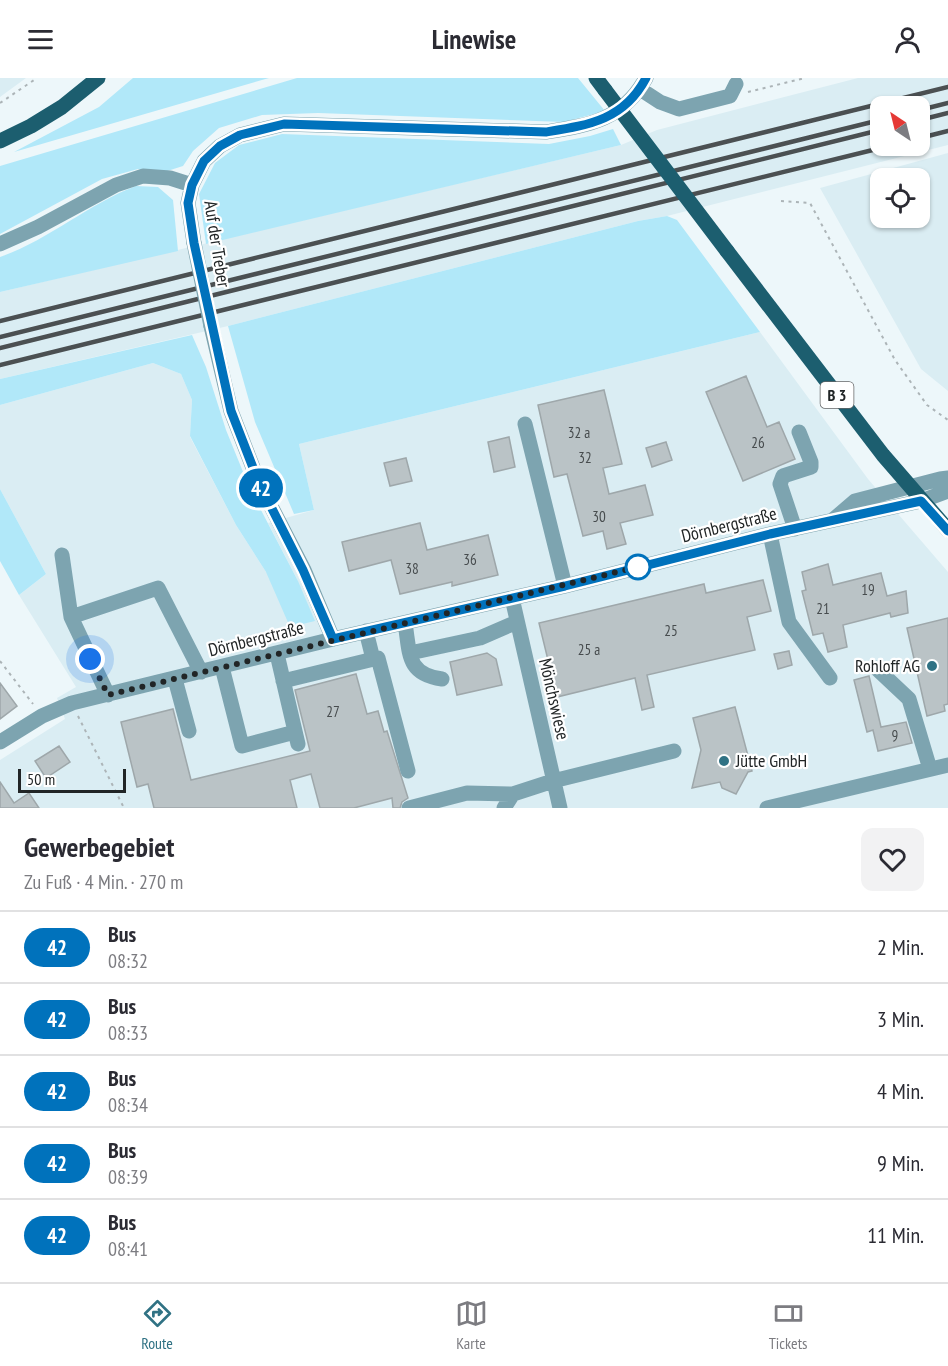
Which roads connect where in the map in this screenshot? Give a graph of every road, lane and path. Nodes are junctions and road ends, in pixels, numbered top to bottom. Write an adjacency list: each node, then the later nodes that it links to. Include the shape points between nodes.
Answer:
1 (37, 78): 7 (path)
2 (98, 78): 8 (main road, via 62,107)
3 (805, 78): 6 (path)
4 (601, 84): 16 (main road, B 3, bridge)
5 (643, 84): 6 (street, via 660,102 679,109); 9 (street, Auf der Treber, via 619,110 603,120 546,132 284,124 261,128 220,146 204,161)
6 (733, 90)
7 (0, 103)
8 (0, 141)
9 (192, 185): 11 (street, via 143,176 116,185); 30 (street, Auf der Treber, bridge, via 188,203 194,243 231,411 255,473)
10 (781, 201): 12 (path, via 810,203 895,360 927,405)
11 (0, 244)
12 (948, 420)
13 (525, 424): 24 (street)
14 (800, 432): 20 (street, via 810,467 783,476 780,484)
15 (948, 478): 16 (street, Dörnbergstraße)
16 (910, 488): 18 (main road, B 3); 19 (street, Dörnbergstraße, via 855,501)
17 (948, 491): 18 (street, Dörnbergstraße)
18 (921, 501): 19 (street, Dörnbergstraße); 21 (main road, B 3)
19 (832, 521): 20 (street, Dörnbergstraße)
20 (795, 529): 22 (street, Dörnbergstraße)
21 (948, 530)
22 (770, 534): 24 (street, Dörnbergstraße); 38 (street, via 789,622)
23 (62, 555): 26 (street)
24 (565, 586): 25 (street, Dörnbergstraße)
25 (512, 598): 27 (street, Mönchswiese); 28 (street, Dörnbergstraße)
26 (71, 617): 37 (street, via 158,588); 42 (street)
27 (517, 622): 32 (street, via 480,638); 51 (street, Mönchswiese)
28 (405, 623): 29 (street, Dörnbergstraße); 32 (street)
29 (366, 631): 30 (street, Dörnbergstraße); 33 (street)
30 (333, 639): 31 (street, Dörnbergstraße)
31 (277, 654): 35 (street, Dörnbergstraße); 41 (street)
32 (410, 654): 40 (street, via 412,663 425,676)
33 (373, 659): 41 (street); 50 (street, via 378,658)
34 (0, 661): 43 (path)
35 (222, 667): 37 (street, Dörnbergstraße); 41 (street, via 242,746 296,738)
36 (876, 669): 49 (street, via 909,699)
37 (201, 672): 39 (street, Dörnbergstraße)
38 (830, 678)
39 (175, 679): 42 (street, Dörnbergstraße); 45 (street)
40 (442, 679)
41 (283, 681)
42 (108, 695): 44 (street, Dörnbergstraße)
43 (30, 700)
44 (72, 703): 46 (street, Dörnbergstraße); 53 (path)
45 (189, 731)
46 (0, 742)
47 (674, 752): 51 (street)
48 (948, 765): 49 (street)
49 (930, 769): 57 (street)
50 (408, 771)
51 (553, 781): 52 (street); 56 (street, Mönchswiese)
52 (513, 794): 54 (street, via 467,793); 55 (street)
53 (124, 808)
54 (409, 808)
55 (504, 808)
56 (560, 808)
57 (767, 808)

